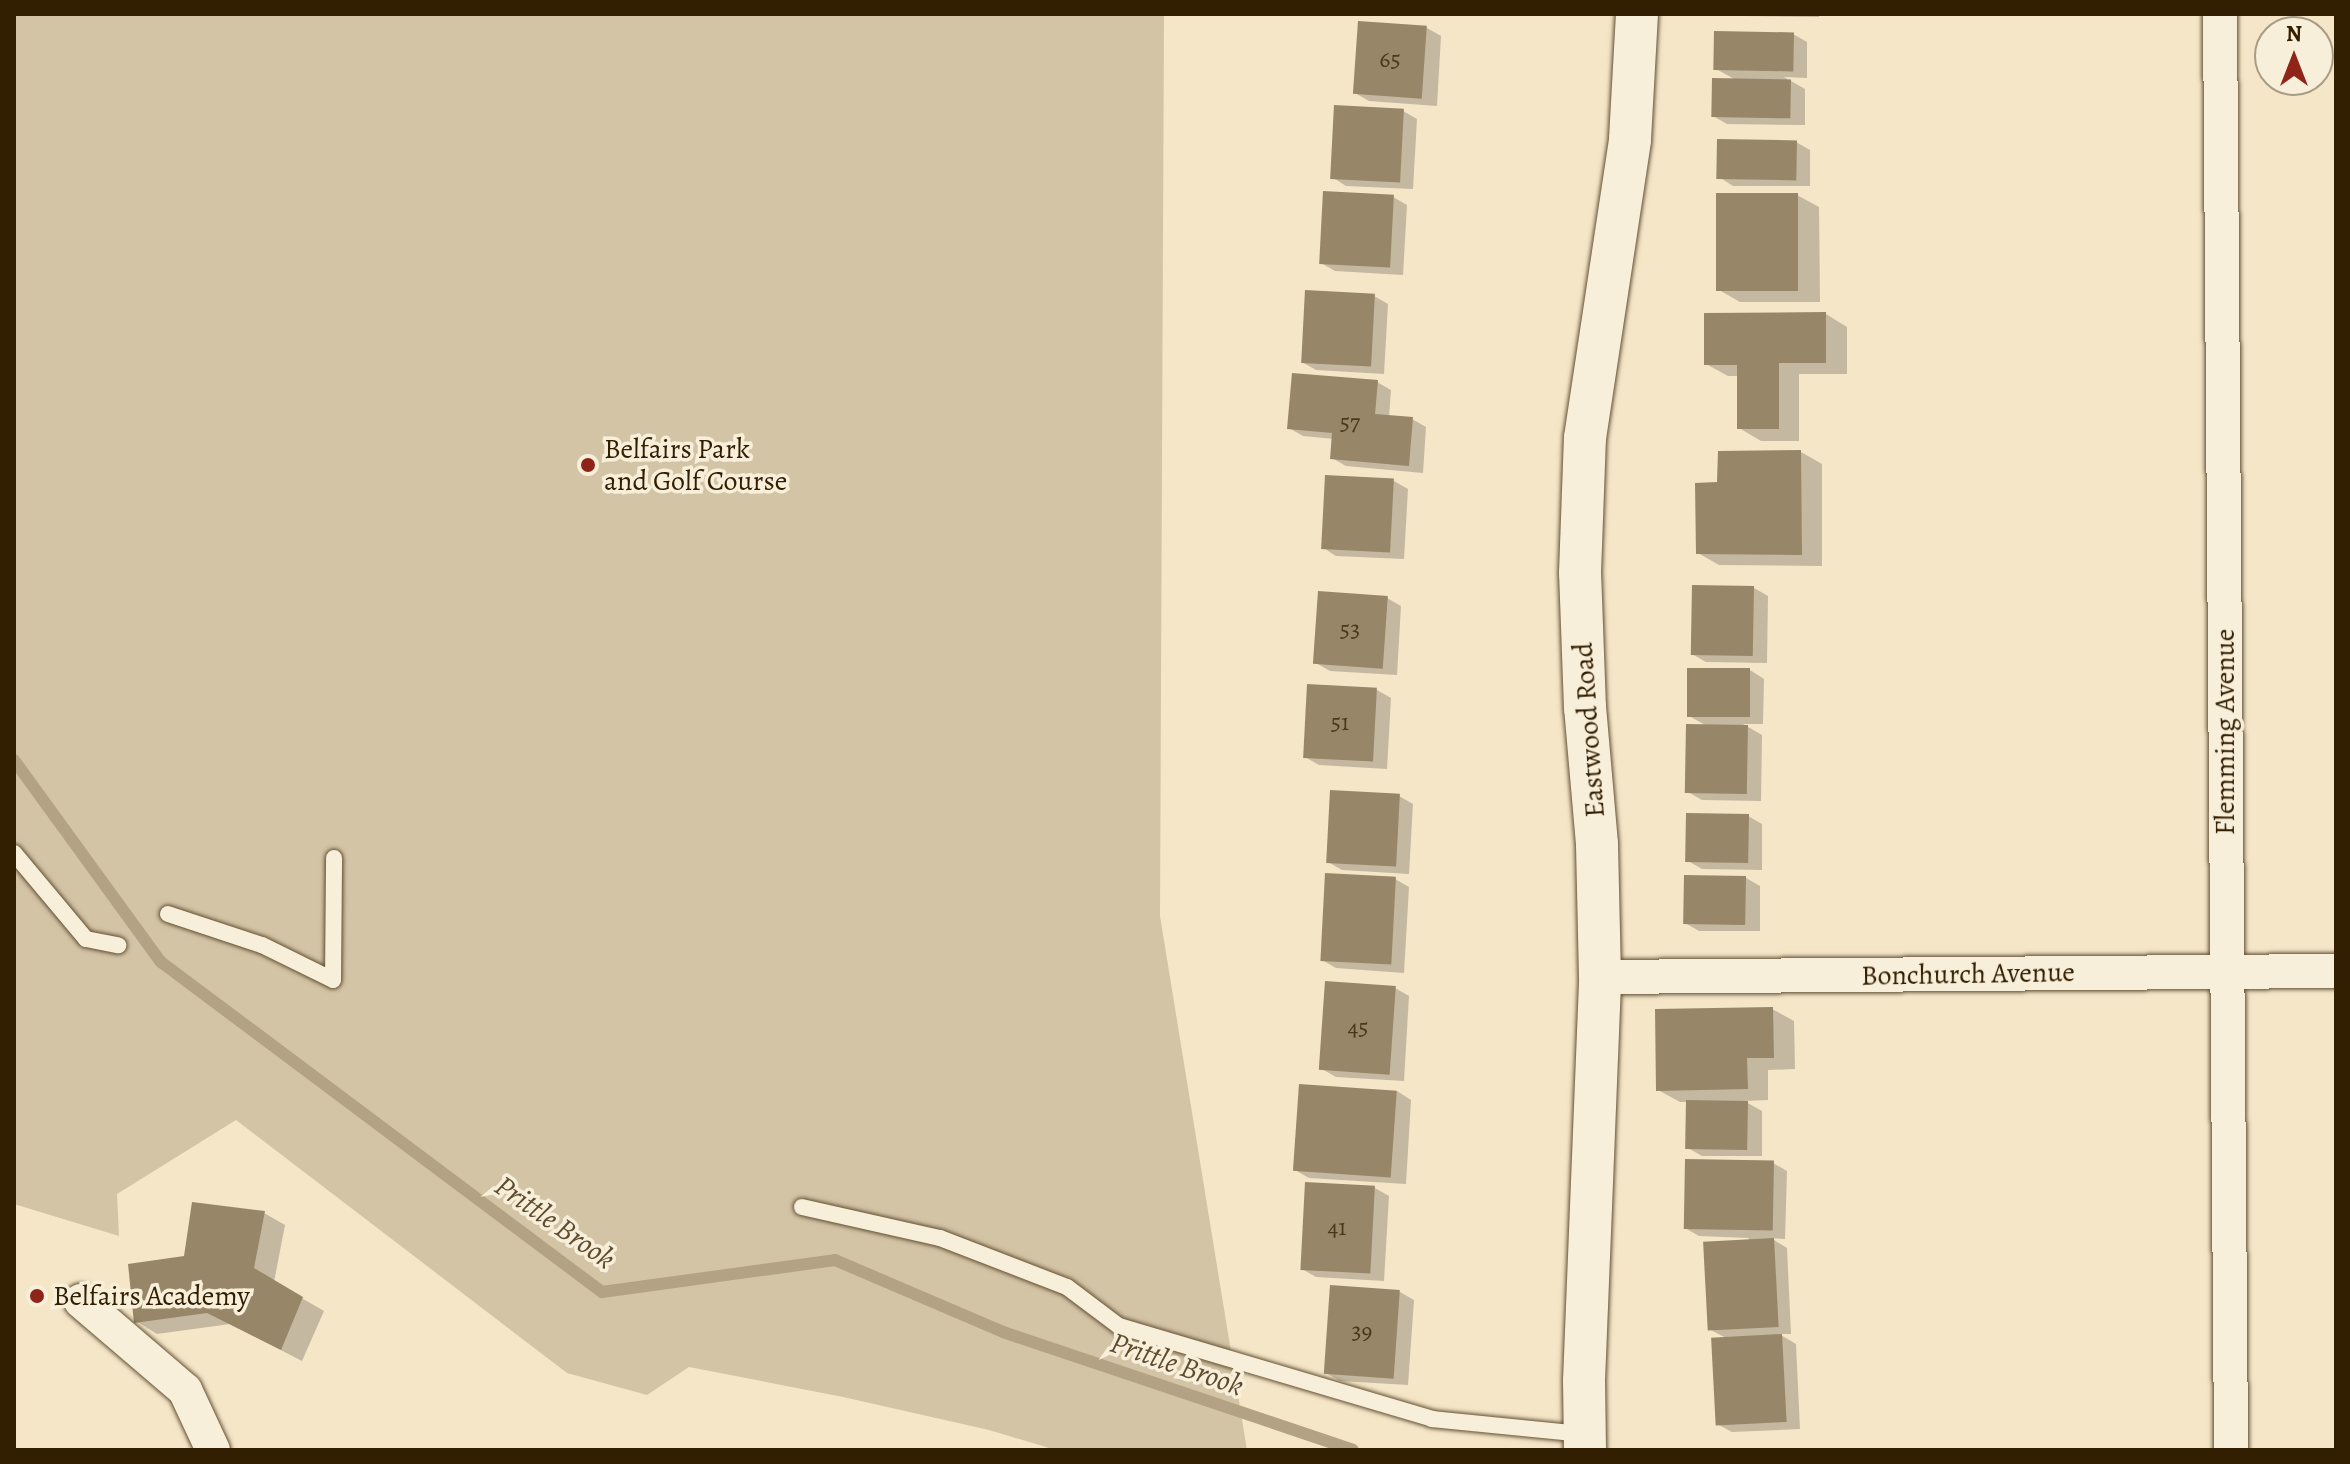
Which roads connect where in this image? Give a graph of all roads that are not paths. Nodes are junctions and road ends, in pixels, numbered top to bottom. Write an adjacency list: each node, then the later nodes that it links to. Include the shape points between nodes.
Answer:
1 (1637, 14): 9 (street, Eastwood Road, via 1630,139 1584,453 1580,573)
2 (2220, 14): 8 (street, Flemming Avenue)
3 (14, 853): 6 (lane, via 86,939)
4 (334, 858): 5 (lane, via 333,980 262,945)
5 (168, 914)
6 (118, 945)
7 (2336, 971): 8 (street, Bonchurch Avenue)
8 (2227, 972): 9 (street, Bonchurch Avenue); 14 (street, Flemming Avenue)
9 (1600, 977): 12 (street, Eastwood Road)
10 (802, 1207): 12 (lane, via 940,1238 1067,1287 1119,1326 1432,1419)
11 (81, 1301): 13 (street, via 185,1390)
12 (1585, 1442)
13 (213, 1450)
14 (2231, 1450)

